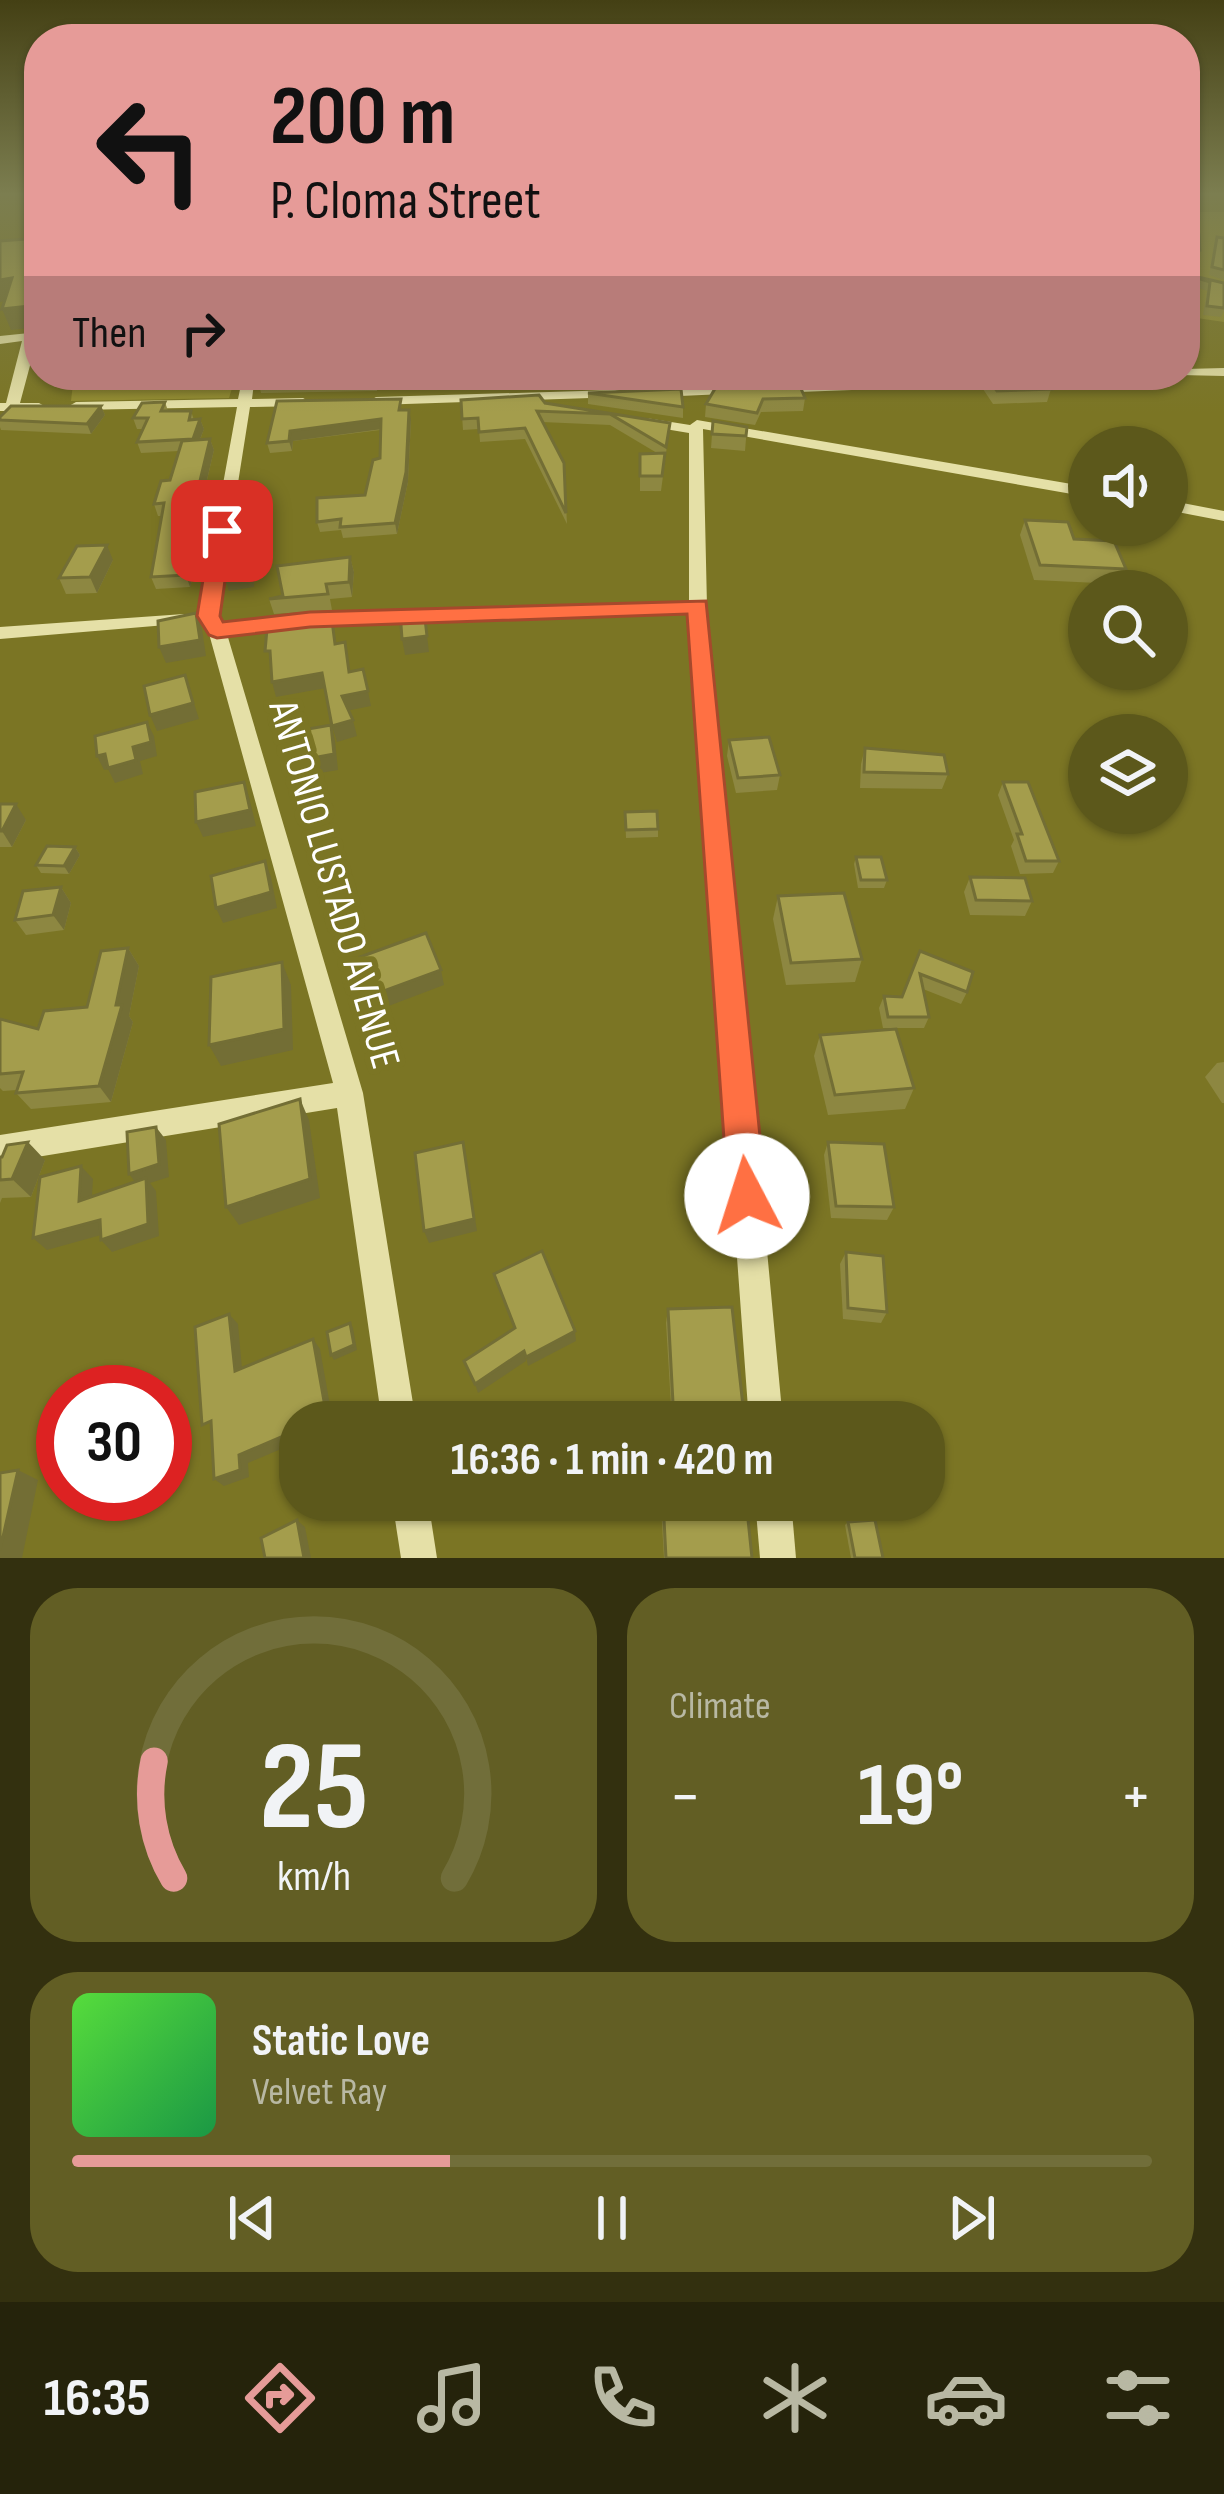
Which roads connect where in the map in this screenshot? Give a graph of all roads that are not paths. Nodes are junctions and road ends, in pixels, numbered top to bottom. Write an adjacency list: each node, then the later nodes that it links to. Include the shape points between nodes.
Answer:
1 (24, 361): 9 (street)
2 (245, 390): 8 (street, ANTONIO LUSTADO AVENUE)
3 (609, 390): 5 (street)
4 (700, 390): 12 (street)
5 (505, 398): 6 (street); 10 (street)
6 (362, 401)
7 (314, 402): 8 (street)
8 (242, 404): 9 (street); 17 (street, ANTONIO LUSTADO AVENUE)
9 (6, 407)
10 (590, 412)
11 (633, 419): 12 (street)
12 (697, 427): 13 (street); 16 (street)
13 (1068, 489)
14 (1188, 509): 15 (street)
15 (1224, 516)
16 (698, 606): 17 (street); 22 (street)
17 (213, 623): 18 (street); 19 (street, ANTONIO LUSTADO AVENUE)
18 (0, 633)
19 (349, 1093): 20 (street); 21 (street, ANTONIO LUSTADO AVENUE)
20 (0, 1149)
21 (395, 1401)
22 (764, 1401)
23 (413, 1521): 25 (street)
24 (775, 1521): 26 (street)
25 (419, 1558)
26 (778, 1558)

